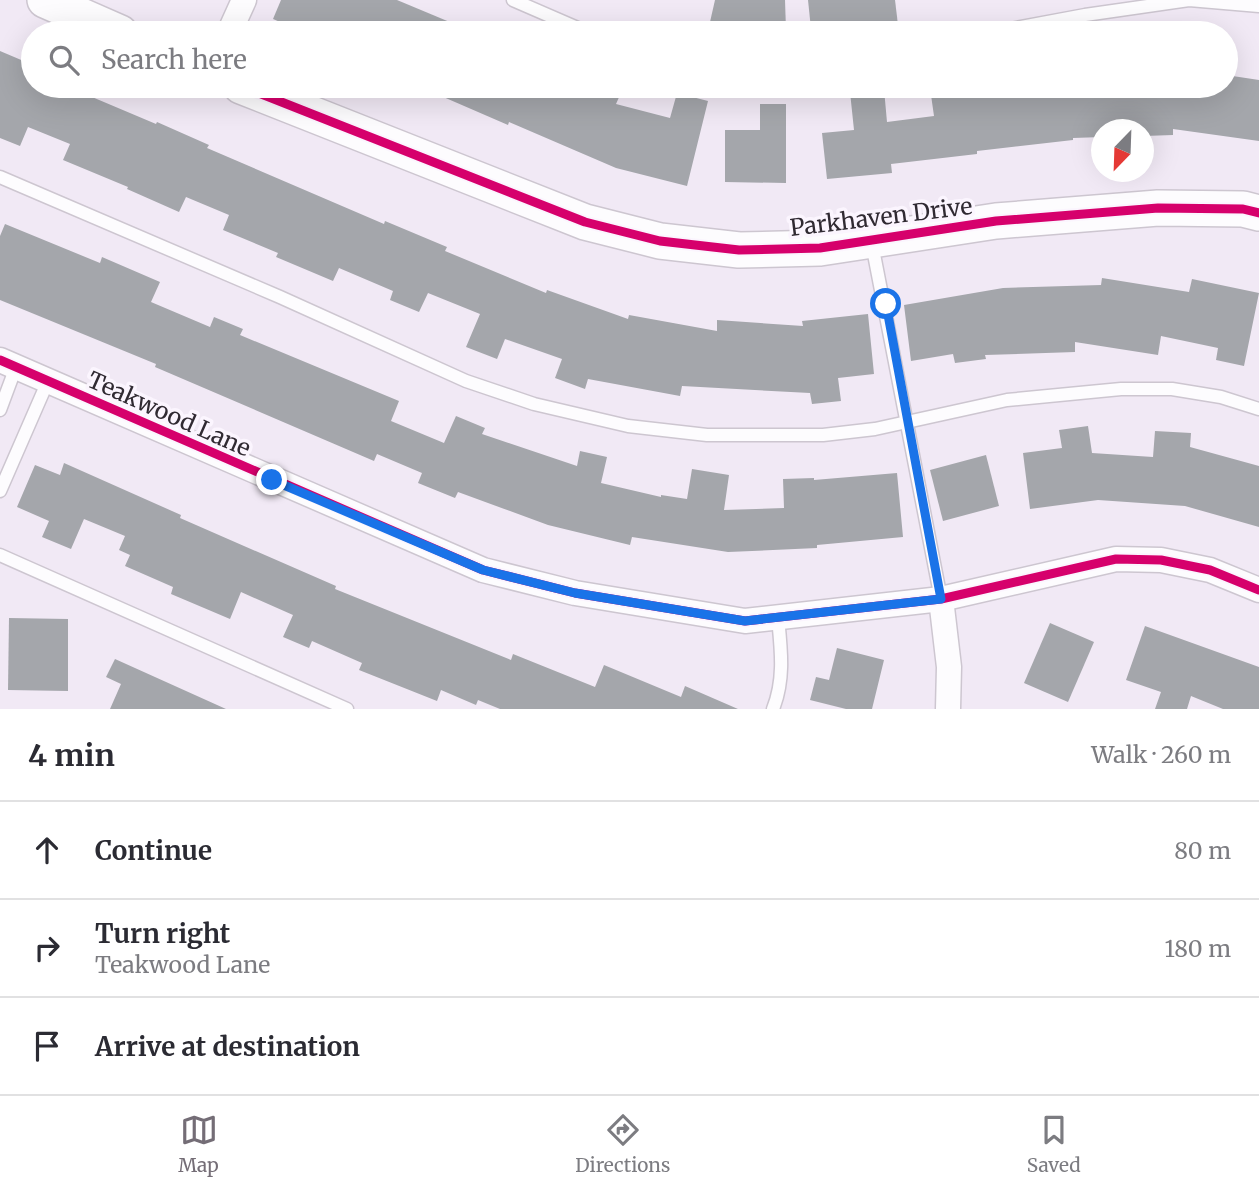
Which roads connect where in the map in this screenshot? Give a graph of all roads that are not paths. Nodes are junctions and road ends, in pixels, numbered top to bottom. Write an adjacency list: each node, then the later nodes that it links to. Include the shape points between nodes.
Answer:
1 (45, 0): 5 (street)
2 (244, 0): 6 (street)
3 (513, 0): 7 (lane)
4 (1259, 6): 8 (lane, via 1189,0)
5 (93, 21)
6 (234, 21)
7 (561, 21)
8 (1053, 21)
9 (271, 98): 12 (street, Parkhaven Drive, via 585,222 660,241 739,250 820,248)
10 (0, 177): 17 (lane, via 466,381 534,404 628,426 707,435 823,435)
11 (1259, 213): 12 (street, Parkhaven Drive, via 1244,208 1158,208 996,221)
12 (871, 240): 17 (lane)
13 (8, 364): 14 (street, Teakwood Lane); 16 (lane)
14 (48, 381): 18 (lane); 22 (street, Teakwood Lane, via 483,570 575,593 674,610 745,621)
15 (1259, 409): 17 (lane, via 1185,391 1121,389 1007,400)
16 (0, 410)
17 (908, 422): 21 (lane)
18 (0, 491)
19 (0, 555): 23 (lane)
20 (1259, 590): 21 (street, Teakwood Lane, via 1210,570 1161,560 1116,559)
21 (941, 599): 22 (street, Teakwood Lane); 25 (street, via 949,667)
22 (778, 618): 24 (lane, via 782,664)
23 (347, 709)
24 (773, 709)
25 (948, 709)

